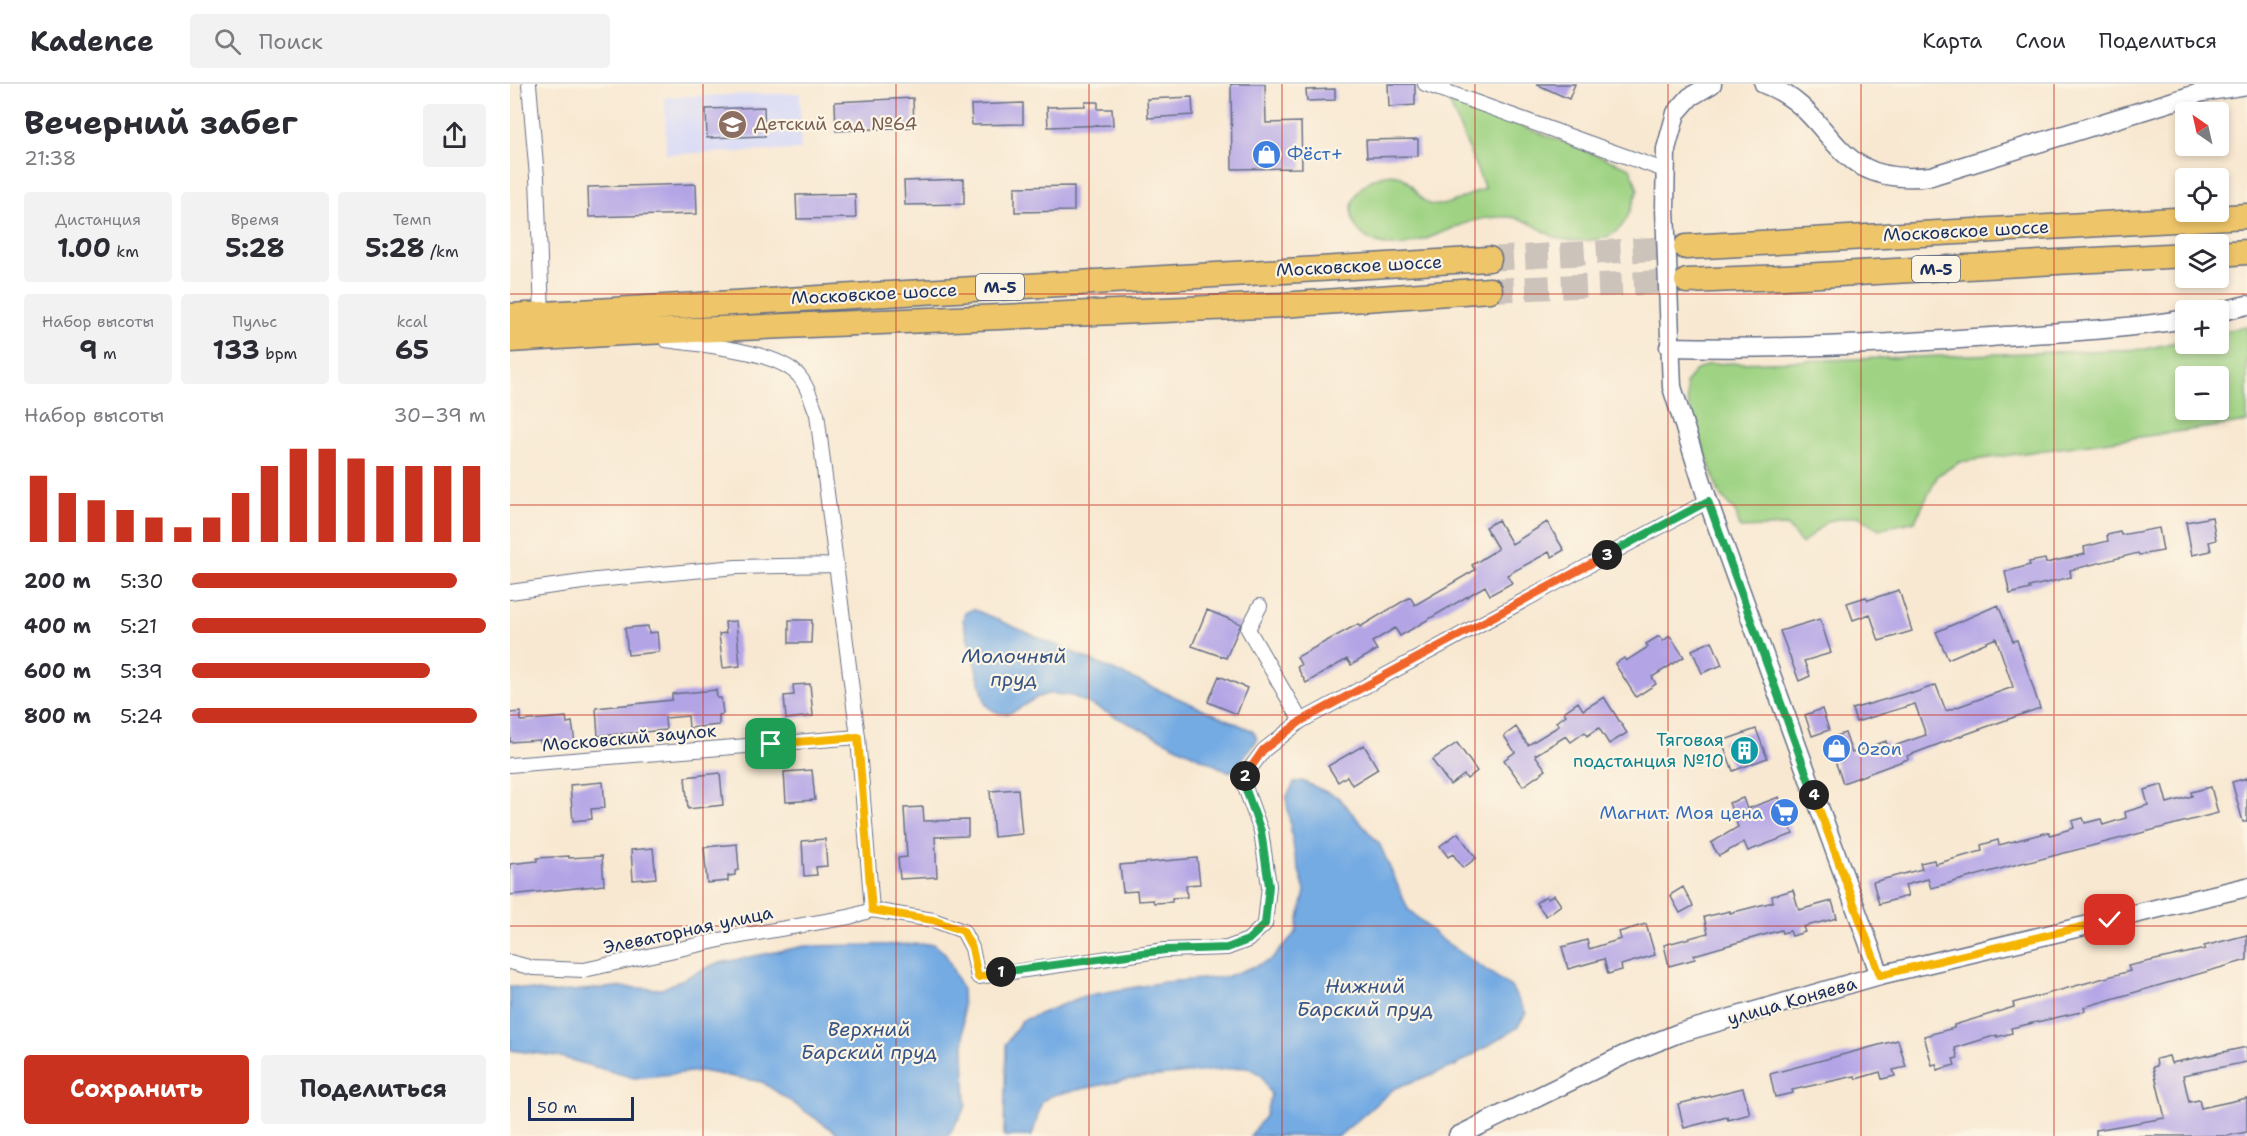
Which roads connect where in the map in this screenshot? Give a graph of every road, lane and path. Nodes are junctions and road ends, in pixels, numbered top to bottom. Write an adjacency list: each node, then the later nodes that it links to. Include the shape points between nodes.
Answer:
1 (529, 84): 17 (street)
2 (1425, 84): 6 (street)
3 (1712, 84): 6 (street, via 1690,97 1676,113)
4 (1764, 84): 5 (street, via 1793,100 1858,166 1908,179 1930,176 2203,92)
5 (2247, 85)
6 (1664, 170): 22 (street)
7 (2247, 216): 8 (highway, Московское шоссе / М-5)
8 (1686, 247)
9 (2247, 252): 10 (highway)
10 (2229, 253)
11 (2175, 256): 13 (highway, Московское шоссе / М-5)
12 (1490, 259): 17 (highway, Московское шоссе / М-5)
13 (1687, 281)
14 (1490, 290): 20 (highway, Московское шоссе / М-5, via 1282,305)
15 (2247, 304): 16 (street)
16 (2229, 309)
17 (542, 314): 18 (highway, Московское шоссе / М-5)
18 (510, 316)
19 (2175, 320): 22 (street, via 1912,342)
20 (622, 333): 21 (highway, Московское шоссе / М-5); 24 (street, via 739,351 784,363 800,377 817,414)
21 (510, 339)
22 (1669, 347): 23 (street, via 1672,387)
23 (1708, 501): 27 (street); 33 (street)
24 (836, 565): 25 (street, via 736,567 597,579); 28 (street)
25 (510, 592)
26 (1260, 606): 27 (street, via 1248,629)
27 (1301, 721): 31 (street, via 1263,750 1242,779 1261,831 1269,886 1265,924 1248,940 1227,948 1165,950 978,977 972,948 963,931 933,920)
28 (858, 737): 29 (street, Московский заулок); 31 (street)
29 (510, 765)
30 (2247, 887): 33 (street, улица Коняева)
31 (872, 910): 32 (street, Элеваторная улица, via 584,970 533,968)
32 (510, 962)
33 (1880, 975): 34 (street, улица Коняева, via 1679,1033 1616,1059)
34 (1458, 1136)

